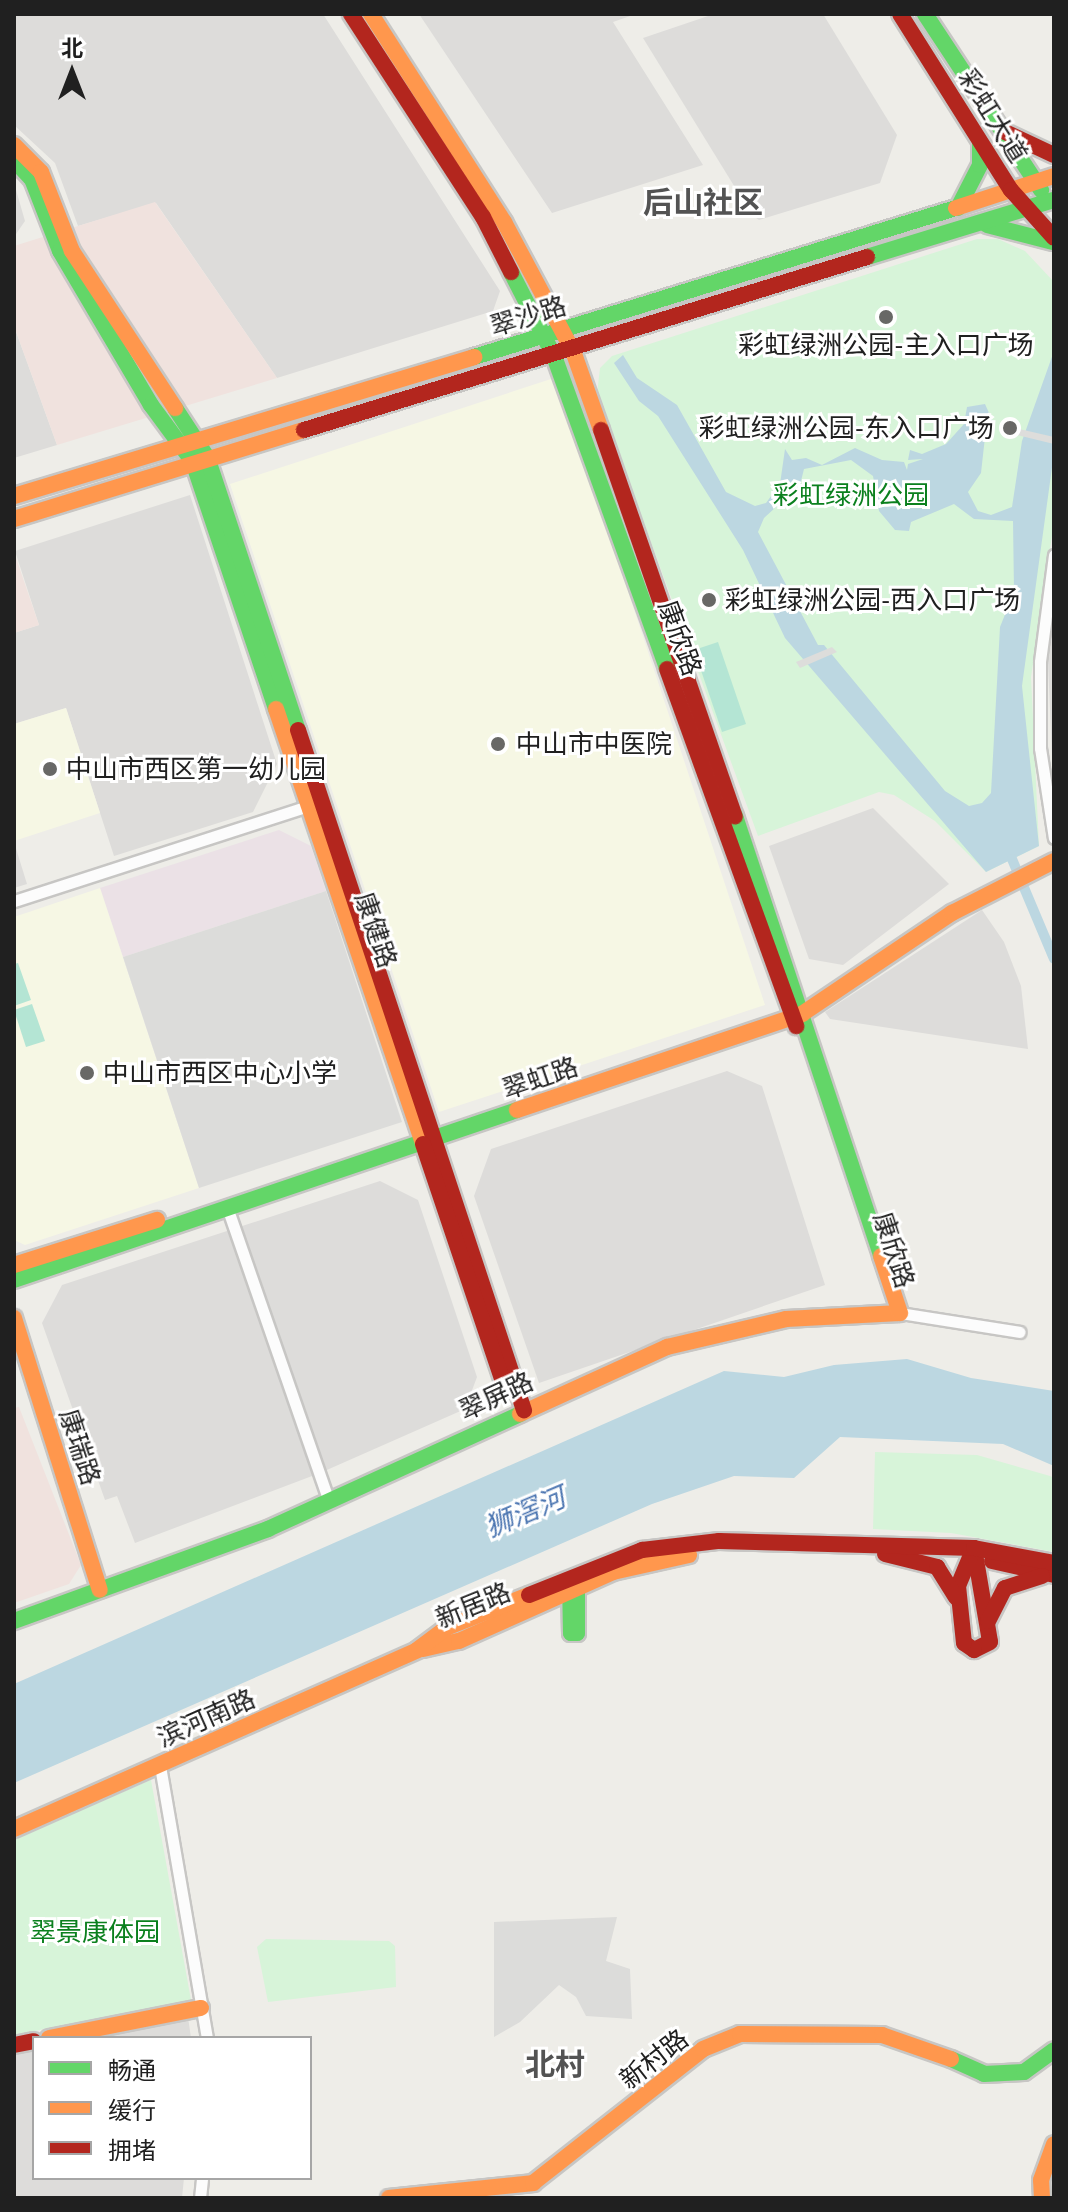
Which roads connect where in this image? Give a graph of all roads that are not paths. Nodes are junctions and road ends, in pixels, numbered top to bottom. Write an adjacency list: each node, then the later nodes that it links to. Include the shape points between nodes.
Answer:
1 (351, 14): 20 (street, 康欣路, via 483,217)
2 (371, 14): 19 (street, 康欣路, via 504,222)
3 (900, 14): 6 (street, 彩虹大道)
4 (925, 14): 5 (street, 彩虹大道)
5 (1002, 131): 8 (street); 11 (street, 彩虹大道)
6 (980, 141): 12 (street, 彩虹大道); 14 (street, via 980,165)
7 (14, 145): 18 (street, via 41,172 62,232)
8 (1054, 155)
9 (14, 160): 18 (street, via 32,179 52,236)
10 (1054, 176): 11 (street, 翠沙路)
11 (1036, 183): 12 (street, 翠沙路); 13 (street, 彩虹大道)
12 (1011, 190): 14 (street, 翠沙路); 15 (street, 彩虹大道)
13 (1053, 203): 15 (street, 翠沙路)
14 (958, 208): 19 (street, 翠沙路)
15 (1028, 209): 16 (street, 翠沙路); 17 (street, 彩虹大道)
16 (977, 224): 17 (street); 21 (street, 翠沙路)
17 (1054, 240)
18 (102, 311): 23 (street); 24 (street)
19 (562, 331): 20 (street, 翠沙路); 21 (street, 康欣路)
20 (543, 336): 22 (street, 康欣路); 23 (street, 翠沙路)
21 (573, 351): 22 (street, 翠沙路); 33 (street, 康欣路)
22 (554, 356): 25 (street, 翠沙路); 33 (street, 康欣路)
23 (196, 441): 24 (street, 翠沙路); 25 (street)
24 (179, 446): 25 (street); 26 (street, 翠沙路)
25 (200, 460): 27 (street, 翠沙路); 29 (street, 康健路)
26 (14, 496)
27 (14, 519)
28 (1054, 555): 30 (street, via 1040,662 1040,748)
29 (315, 804): 32 (street); 34 (street, 康健路)
30 (1054, 838)
31 (1050, 857): 33 (street, 翠虹路, via 992,885)
32 (14, 901)
33 (796, 1010): 34 (street, 翠虹路); 38 (street, 康欣路)
34 (427, 1138): 35 (street, 翠虹路); 36 (street, 翠虹路); 41 (street, 康健路)
35 (227, 1207): 37 (street, 翠虹路); 42 (street)
36 (14, 1265)
37 (14, 1280)
38 (894, 1313): 40 (street, 翠屏路); 41 (street, 翠屏路, via 786,1319 696,1338 610,1369)
39 (14, 1318): 48 (street, 康瑞路)
40 (1020, 1332)
41 (519, 1412): 42 (street, 翠屏路)
42 (329, 1502): 48 (street, 翠屏路)
43 (885, 1554): 44 (street, 新居路); 47 (street, 新居路, via 730,1551 671,1557); 49 (street, via 937,1567 948,1579)
44 (973, 1554): 45 (street, 新居路); 46 (street, 新居路); 47 (street, 新居路, via 719,1541 642,1550); 49 (street, via 958,1586); 50 (street)
45 (1054, 1563)
46 (1054, 1575): 50 (street, via 1018,1580 1005,1588)
47 (574, 1581): 52 (street, 新居路, via 459,1641)
48 (100, 1590): 51 (street, 翠屏路)
49 (961, 1616): 50 (street, via 974,1612); 50 (street, via 964,1643 974,1650 990,1642)
50 (987, 1619)
51 (14, 1621)
52 (417, 1650): 53 (street, 滨河南路)
53 (160, 1766): 54 (street, 滨河南路); 55 (street)
54 (14, 1829)
55 (201, 2008): 56 (street); 57 (street)
56 (59, 2036)
57 (207, 2036)
58 (1054, 2050): 60 (street, 新村路, via 1024,2072 984,2074 882,2035 740,2034 703,2049 533,2183)
59 (1054, 2144): 61 (street, via 1041,2180)
60 (389, 2198)
61 (1042, 2198)

